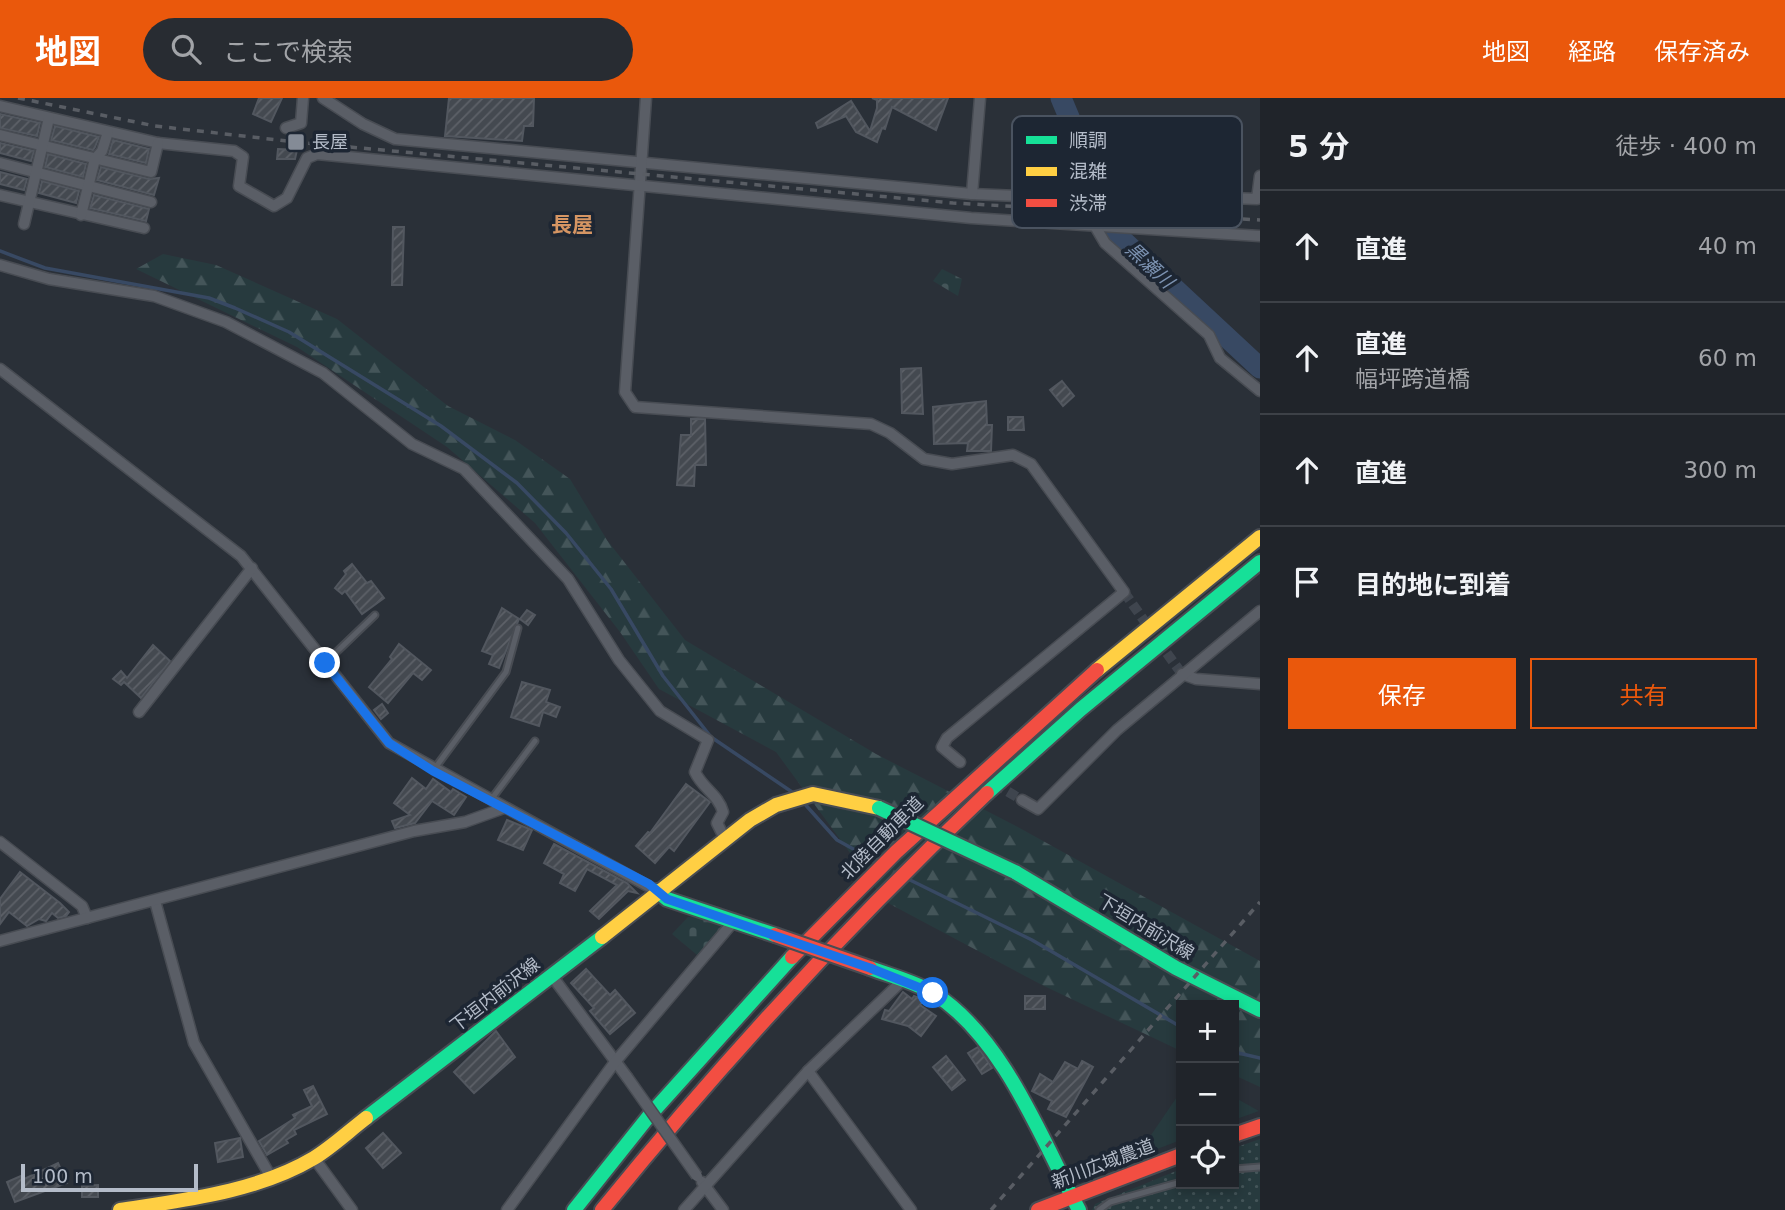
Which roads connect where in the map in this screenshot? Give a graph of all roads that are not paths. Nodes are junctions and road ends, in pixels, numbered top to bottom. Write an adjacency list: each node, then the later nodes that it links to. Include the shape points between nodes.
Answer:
1 (303, 98): 7 (street, via 301,123)
2 (323, 98): 13 (street, via 395,139)
3 (646, 98): 13 (street)
4 (980, 98): 19 (street)
5 (0, 106): 6 (street)
6 (49, 118): 8 (street); 11 (street)
7 (286, 128)
8 (108, 132): 10 (street); 12 (street)
9 (0, 135): 11 (street)
10 (158, 144): 12 (street, via 151,172); 17 (street, via 234,150 243,157 239,186 274,206 287,198 307,158 317,154)
11 (43, 145): 12 (street); 15 (street)
12 (95, 159): 18 (street)
13 (642, 161): 17 (street); 19 (street)
14 (0, 163): 15 (street)
15 (36, 172): 18 (street); 23 (street)
16 (1260, 176): 22 (street, via 1257,199)
17 (641, 185): 26 (street); 46 (street, via 625,392 635,407 871,424 924,459 952,464 1013,455 1031,464 1124,592 947,738 942,747)
18 (88, 187): 24 (street); 25 (street)
19 (972, 194): 21 (street)
20 (0, 195): 23 (street)
21 (1012, 196)
22 (1242, 198)
23 (29, 202): 25 (street); 27 (street)
24 (151, 202)
25 (81, 215): 30 (street)
26 (1012, 221)
27 (24, 224)
28 (1100, 228): 34 (street, via 1105,243 1209,335 1220,358)
29 (1127, 228): 31 (street)
30 (144, 229)
31 (1260, 236)
32 (0, 265): 51 (street, via 49,279 154,296 226,322 323,373 412,444 464,469 568,579 619,660 660,711 708,740 695,772 701,784 719,798 723,812 716,823)
33 (0, 369): 37 (street)
34 (1260, 391)
35 (1260, 537): 76 (main road, 北陸自動車道, via 1024,731 876,871 732,1019)
36 (1260, 562): 77 (main road, via 1044,740 890,884 746,1036)
37 (252, 568): 41 (street); 44 (street)
38 (1260, 611): 42 (street)
39 (375, 615): 41 (lane)
40 (518, 628): 47 (lane, via 506,672)
41 (325, 663): 47 (street, via 389,743)
42 (1182, 674): 43 (street); 48 (street, via 1038,808)
43 (1260, 684)
44 (139, 712)
45 (535, 741): 49 (lane)
46 (960, 762)
47 (433, 771): 49 (street)
48 (1022, 800)
49 (490, 801): 50 (street)
50 (504, 808): 53 (street); 54 (street)
51 (725, 839): 53 (main road, 下垣内前沢線); 60 (main road, 下垣内前沢線, bridge, via 776,805 813,794 879,808 1015,872 1176,968)
52 (0, 842): 55 (street, via 82,906)
53 (657, 891): 56 (main road, via 667,899); 58 (main road, 下垣内前沢線)
54 (155, 901): 55 (street); 69 (street, via 194,1043)
55 (87, 918): 57 (street)
56 (734, 921): 59 (main road, bridge); 61 (street)
57 (0, 942)
58 (552, 976): 61 (street); 66 (main road, 下垣内前沢線)
59 (902, 981): 62 (street); 72 (main road, via 933,993 993,1048)
60 (1260, 1010)
61 (615, 1062): 71 (street, bridge); 75 (street)
62 (808, 1071): 71 (street); 80 (street)
63 (1260, 1126): 64 (main road)
64 (1239, 1133)
65 (1176, 1157): 72 (main road, 新川広域農道)
66 (314, 1158): 69 (main road, 下垣内前沢線); 74 (street)
67 (1260, 1167): 68 (lane)
68 (1239, 1169)
69 (272, 1179): 73 (main road, 下垣内前沢線, via 234,1191)
70 (1176, 1183): 83 (lane, via 1110,1202)
71 (705, 1186): 78 (street); 79 (street)
72 (1072, 1196): 81 (main road, 新川広域農道); 82 (main road)
73 (120, 1210)
74 (352, 1210)
75 (507, 1210)
76 (574, 1210)
77 (602, 1210)
78 (684, 1210)
79 (723, 1210)
80 (911, 1210)
81 (1038, 1210)
82 (1079, 1210)
83 (1099, 1210)

